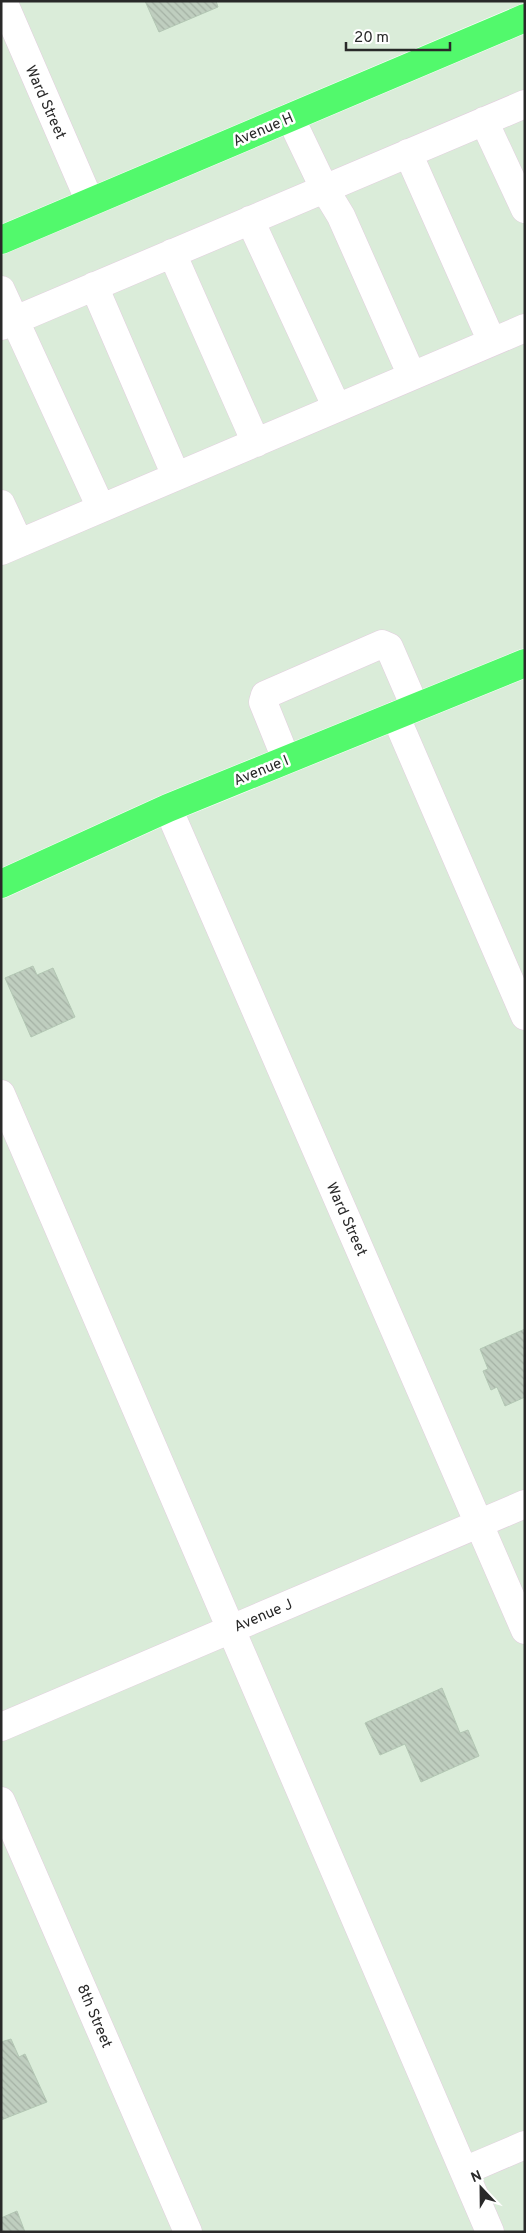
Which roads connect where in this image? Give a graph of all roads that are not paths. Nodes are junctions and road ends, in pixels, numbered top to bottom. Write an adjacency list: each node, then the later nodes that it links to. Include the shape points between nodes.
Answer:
1 (3, 1): 8 (street, Ward Street)
2 (525, 18): 4 (main road, Avenue H)
3 (525, 104): 5 (street)
4 (290, 117): 7 (street); 8 (main road, Avenue H)
5 (484, 121): 6 (street); 9 (street)
6 (408, 153): 7 (street); 17 (street)
7 (324, 188): 10 (street); 18 (street, via 340,216)
8 (90, 202): 11 (main road, Avenue H)
9 (525, 210)
10 (250, 220): 12 (street); 19 (street)
11 (1, 240)
12 (172, 253): 13 (street); 20 (street)
13 (94, 286): 15 (street); 21 (street)
14 (1, 290): 15 (street)
15 (8, 323): 23 (street)
16 (525, 328): 17 (street)
17 (492, 342): 18 (street)
18 (412, 376): 19 (street)
19 (337, 408): 20 (street)
20 (256, 443): 21 (street)
21 (176, 476): 23 (street)
22 (1, 504): 24 (street)
23 (101, 508): 24 (street)
24 (10, 547)
25 (525, 663): 26 (main road, Avenue I)
26 (405, 711): 27 (main road, Avenue I); 27 (street, via 389,647 382,644 265,695 263,702); 30 (street)
27 (286, 759): 28 (main road, Avenue I)
28 (168, 808): 29 (main road, Avenue I); 33 (street, Ward Street)
29 (1, 884)
30 (525, 1016)
31 (1, 1094): 34 (street)
32 (525, 1504): 33 (street, Avenue J)
33 (479, 1523): 34 (street, Avenue J); 35 (street, Ward Street)
34 (231, 1629): 36 (street, Avenue J); 39 (street)
35 (525, 1630)
36 (1, 1727)
37 (1, 1801): 40 (street, 8th Street)
38 (525, 2145): 39 (street)
39 (464, 2171): 41 (street)
40 (188, 2232)
41 (490, 2232)

